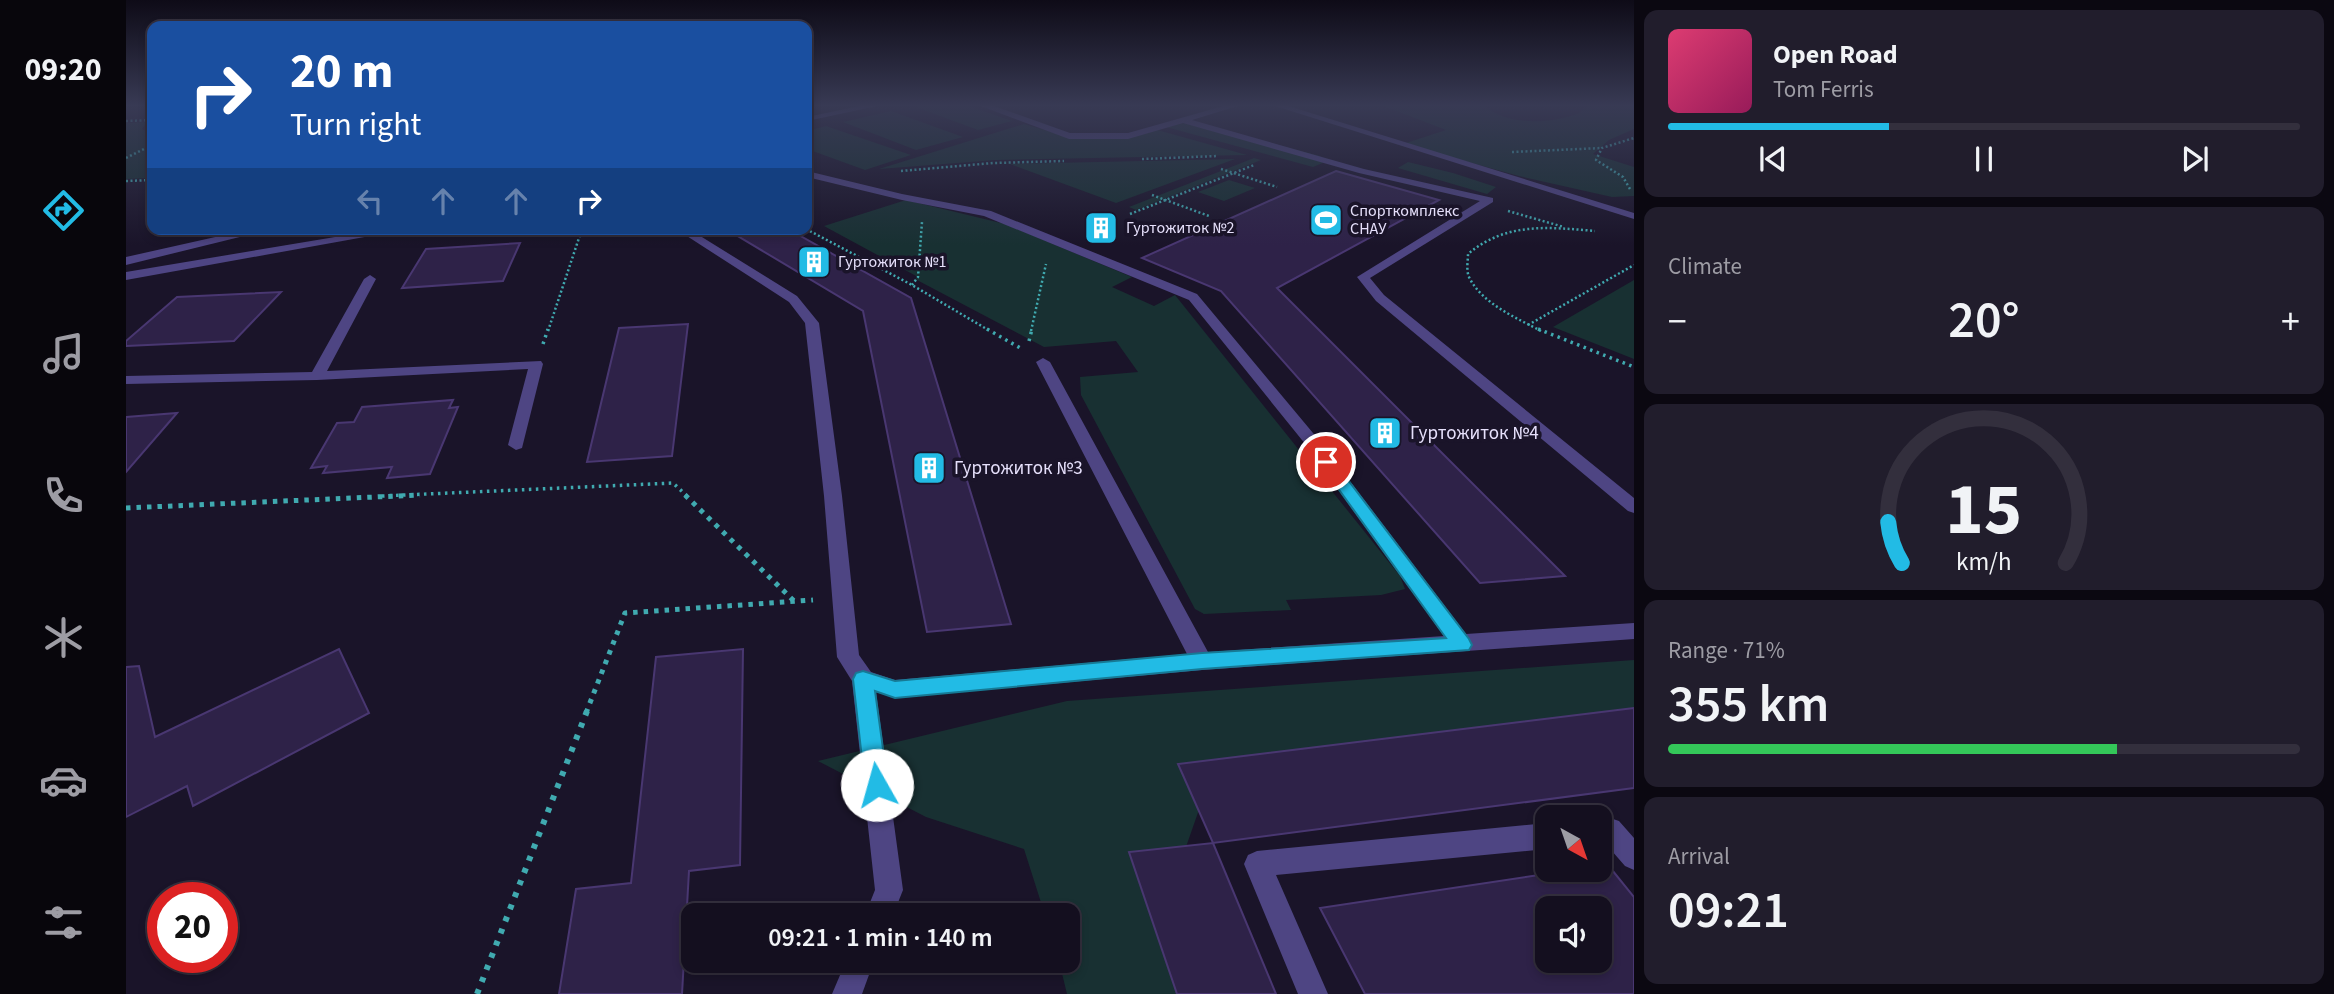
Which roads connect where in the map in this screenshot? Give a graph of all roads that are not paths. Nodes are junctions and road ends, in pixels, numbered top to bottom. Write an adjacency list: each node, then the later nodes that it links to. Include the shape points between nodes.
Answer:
1 (1292, 151): 15 (lane, via 1489,200 1363,277 1380,298)
2 (1426, 151): 4 (lane)
3 (812, 175): 17 (lane, via 987,212 1193,297 1312,442)
4 (1634, 216)
5 (241, 235): 8 (lane)
6 (369, 235): 9 (lane)
7 (691, 235): 19 (lane, via 793,299 812,323 848,657)
8 (126, 261)
9 (126, 276)
10 (370, 279): 12 (lane)
11 (1044, 362): 18 (lane)
12 (317, 376): 13 (lane); 14 (lane, via 536,364)
13 (126, 380)
14 (516, 445)
15 (1634, 507)
16 (1634, 631): 17 (lane)
17 (1462, 645): 18 (lane)
18 (1202, 661): 19 (lane, via 895,689)
19 (863, 679): 23 (lane, via 889,890)
20 (1612, 832): 22 (lane)
21 (1535, 837): 26 (lane, via 1257,864)
22 (1634, 857)
23 (884, 903)
24 (855, 973): 25 (lane)
25 (847, 994)
26 (1313, 994)

